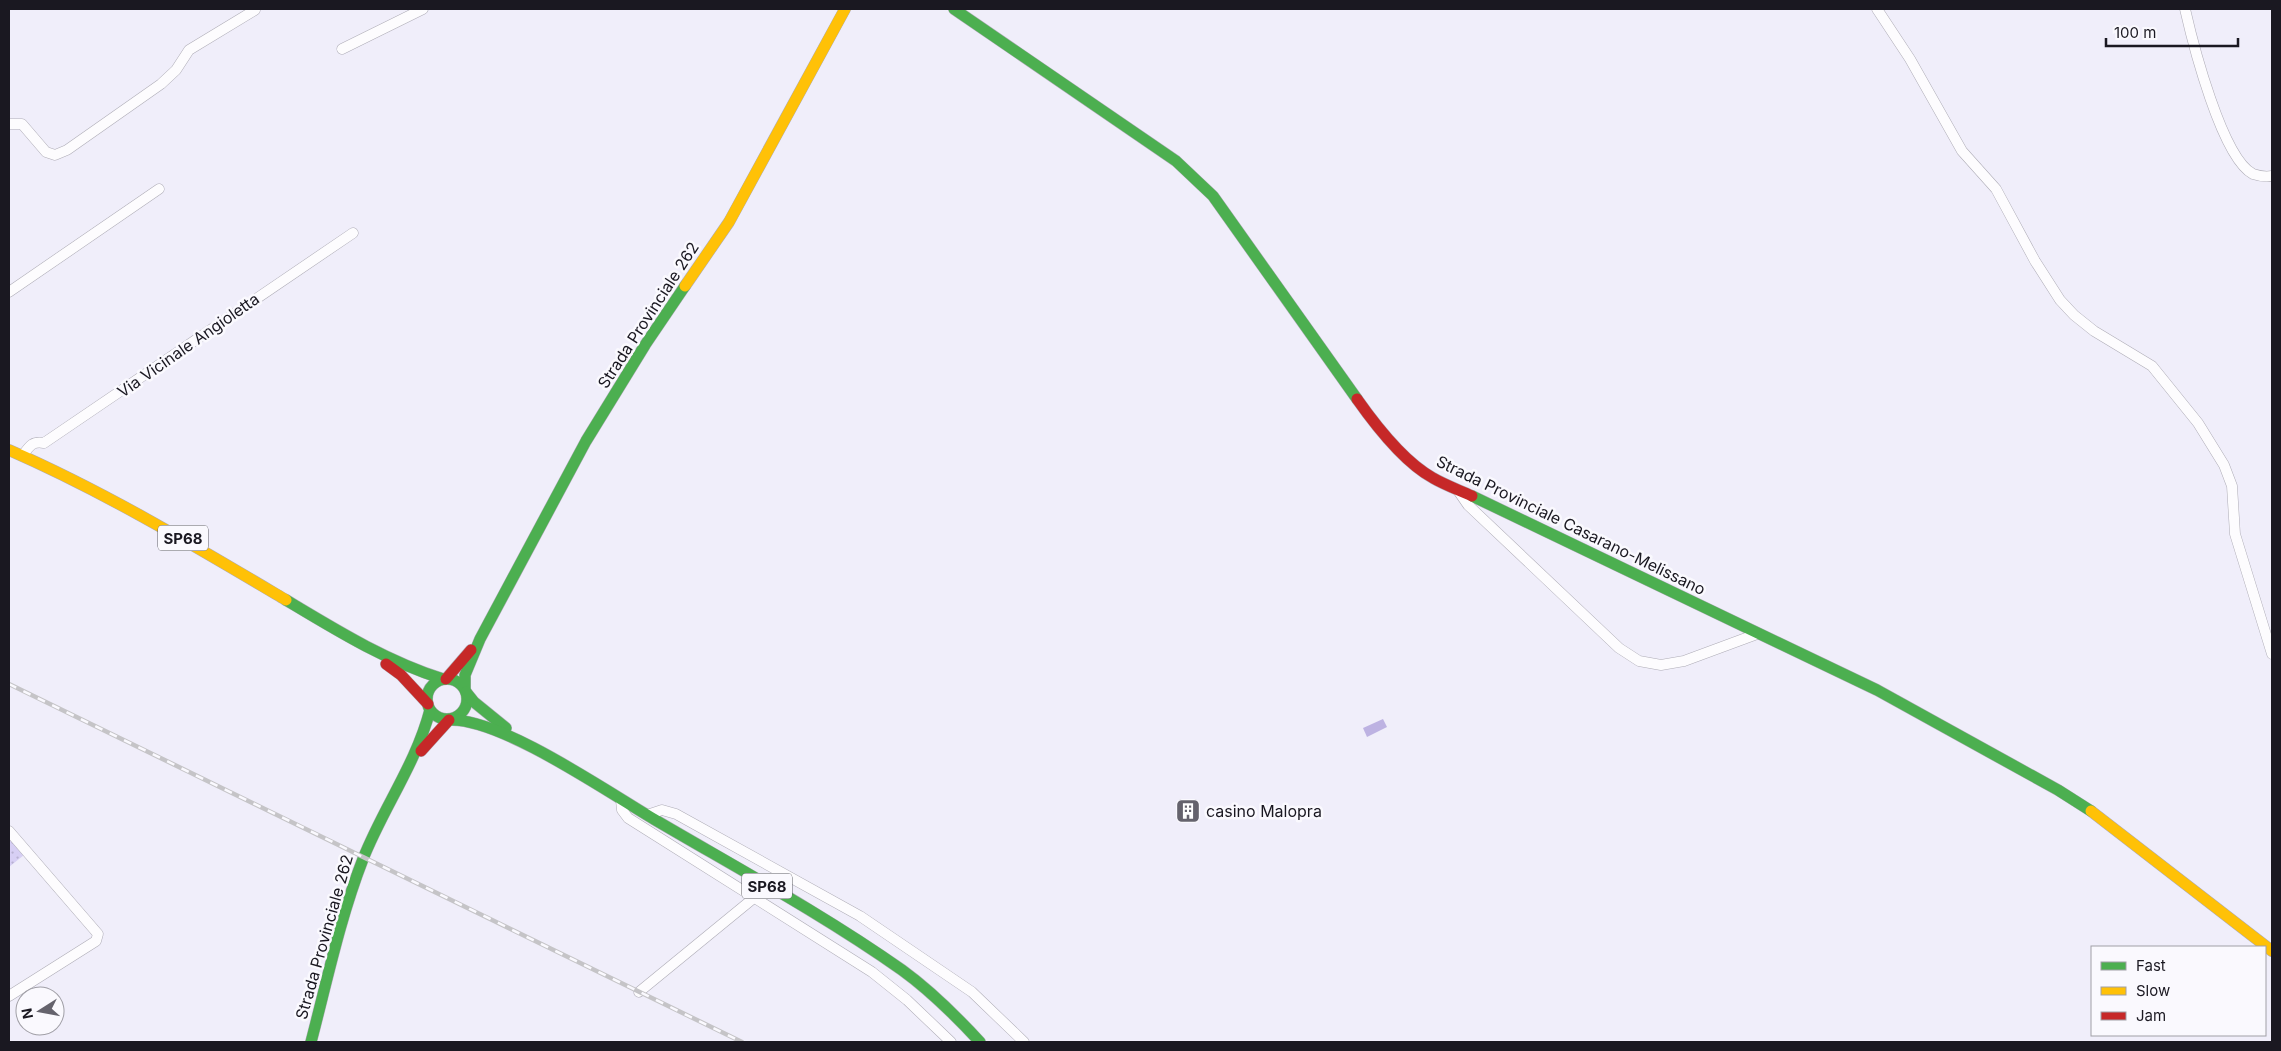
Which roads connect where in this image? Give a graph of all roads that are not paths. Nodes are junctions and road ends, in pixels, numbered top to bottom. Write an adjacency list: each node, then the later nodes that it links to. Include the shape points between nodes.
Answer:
1 (423, 9): 7 (street)
2 (845, 9): 18 (main road, Strada Provinciale 262, via 729,222 645,345 586,441)
3 (954, 9): 15 (main road, Strada Provinciale Casarano-Melissano, via 1176,161 1213,196 1370,418 1399,450 1431,477)
4 (1877, 9): 19 (street, via 1910,59 1962,151 1996,189 2060,300 2094,331 2152,366 2203,431 2224,465 2232,486 2235,534)
5 (2185, 9): 9 (street, via 2226,141 2253,174)
6 (256, 10): 8 (street, via 189,50 176,70 161,84 67,150 55,155 46,152 22,124)
7 (342, 49)
8 (9, 124)
9 (2272, 176)
10 (160, 189): 12 (street)
11 (353, 233): 14 (street, Via Vicinale Angioletta, via 44,443 30,444)
12 (9, 292)
13 (9, 450): 14 (main road, SP68)
14 (23, 454): 17 (main road, SP68, via 176,534)
15 (1457, 489): 16 (main road, Strada Provinciale Casarano-Melissano); 16 (street, via 1468,506 1586,618 1619,648 1639,661 1661,665 1684,661)
16 (1757, 634): 30 (main road, Strada Provinciale Casarano-Melissano, via 1877,690 2058,790 2102,818)
17 (350, 638): 20 (main road, SP68, via 411,669); 22 (main road, SP68, via 401,675)
18 (480, 639): 20 (main road); 21 (main road, via 465,675)
19 (2272, 654)
20 (445, 679): 21 (main road, SP68, via 457,681); 22 (main road, via 432,686 427,698)
21 (466, 690): 23 (main road, via 466,709); 24 (main road, SP68, via 488,714)
22 (429, 707): 23 (main road, SP68, via 438,718); 25 (main road)
23 (450, 720): 24 (main road, SP68, via 482,724); 25 (main road)
24 (538, 751): 26 (main road, SP68)
25 (412, 762): 33 (main road, Strada Provinciale 262, via 364,857)
26 (621, 800): 27 (main road, SP68); 29 (street, via 622,810 628,818)
27 (647, 815): 35 (main road, SP68, via 903,971 954,1014); 36 (street, via 662,810 676,814 860,916 972,992)
28 (9, 831): 32 (street, via 98,934 96,941)
29 (756, 897): 31 (street); 34 (street, via 872,972 907,1000)
30 (2266, 946)
31 (639, 992)
32 (9, 996)
33 (311, 1042)
34 (950, 1042)
35 (980, 1042)
36 (1024, 1042)

